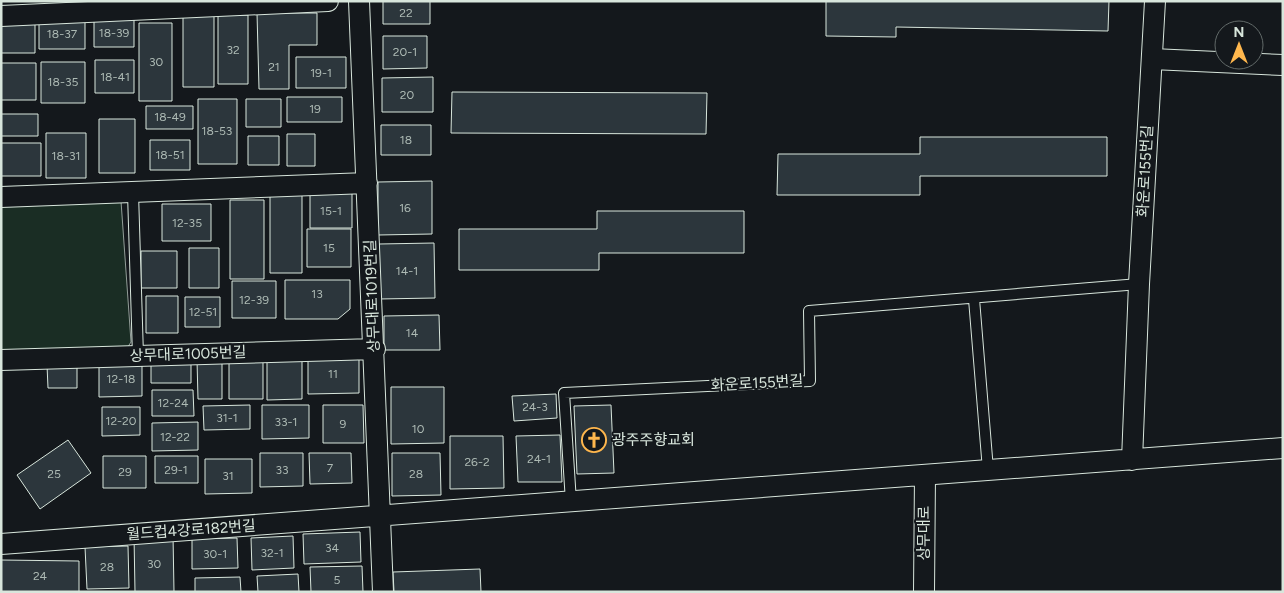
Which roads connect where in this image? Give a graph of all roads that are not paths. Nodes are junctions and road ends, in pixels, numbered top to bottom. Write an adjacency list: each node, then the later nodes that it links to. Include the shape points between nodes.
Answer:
1 (328, 1): 4 (street)
2 (359, 1): 7 (street, 상무대로1019번길)
3 (1155, 1): 5 (street, 화운로155번길)
4 (1, 16)
5 (1152, 58): 6 (street); 10 (street, 화운로155번길)
6 (1283, 65)
7 (367, 183): 8 (street); 12 (street, 상무대로1019번길)
8 (133, 193): 9 (street); 13 (lane)
9 (1, 197)
10 (1139, 284): 11 (lane, 화운로155번길); 16 (street, 화운로155번길)
11 (974, 299): 17 (lane); 19 (lane, 화운로155번길, via 809,311 810,381 564,393)
12 (375, 349): 13 (street, 상무대로1005번길); 20 (street, 상무대로1019번길)
13 (138, 356): 14 (street, 상무대로1005번길)
14 (1, 360)
15 (1283, 448): 16 (street)
16 (1132, 460): 17 (street)
17 (988, 470): 18 (street)
18 (925, 475): 19 (street); 23 (street, 상무대로)
19 (571, 502): 20 (street)
20 (380, 517): 21 (street, 월드컵4강로182번길); 22 (street, 상무대로1019번길)
21 (1, 544)
22 (383, 592)
23 (924, 592)

